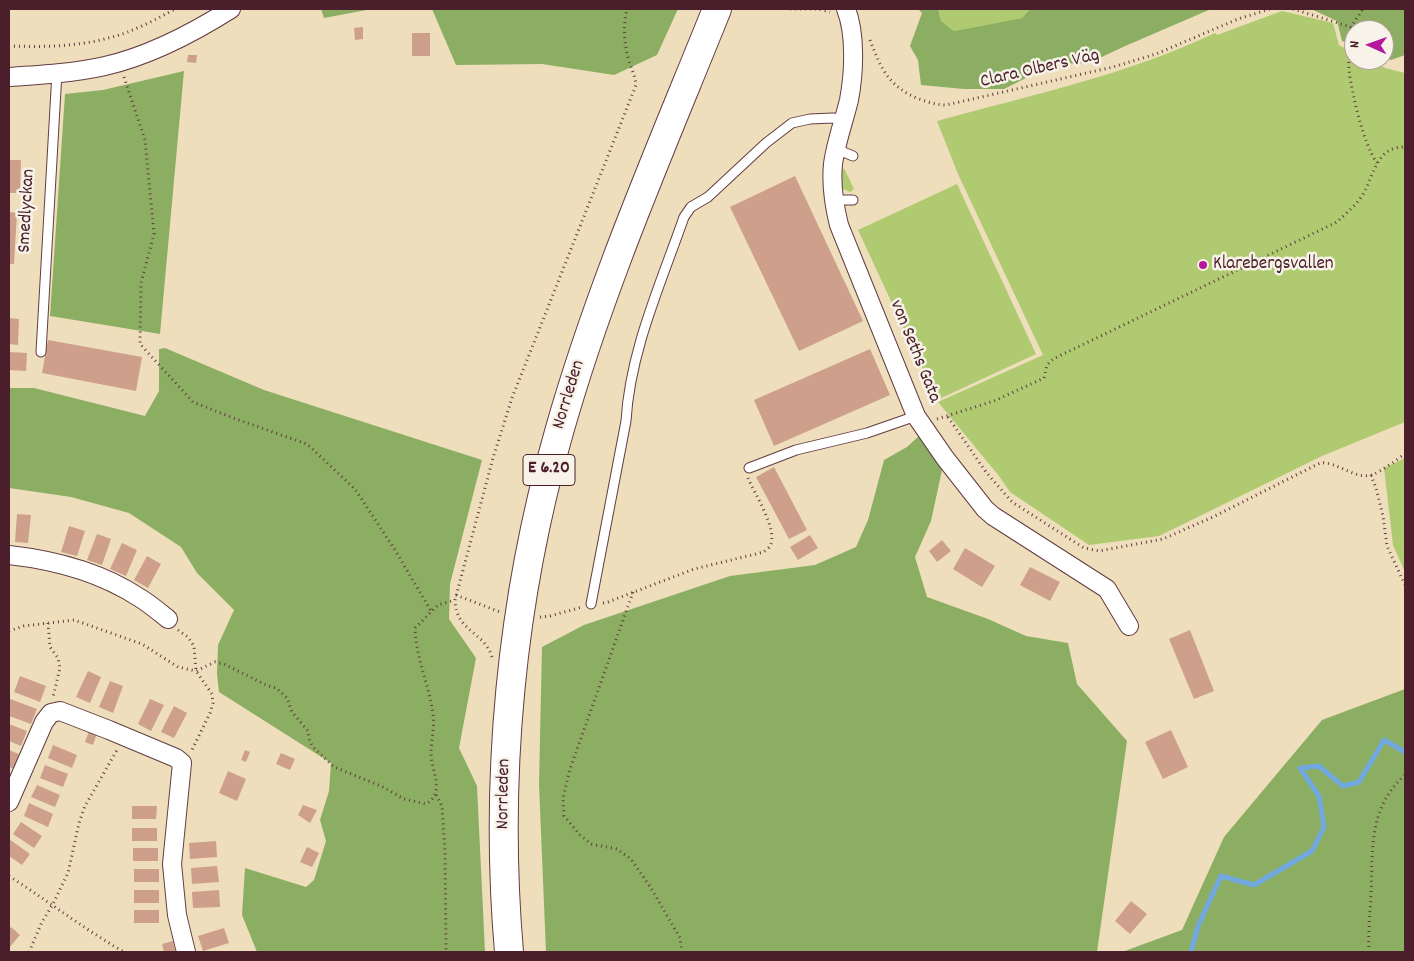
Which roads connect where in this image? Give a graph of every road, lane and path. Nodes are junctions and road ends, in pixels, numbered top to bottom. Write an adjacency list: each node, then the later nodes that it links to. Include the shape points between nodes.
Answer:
1 (175, 9): 11 (path, via 114,37 50,47)
2 (231, 9): 13 (street, via 181,38 131,59 106,66)
3 (790, 9): 8 (path, via 827,10 840,23)
4 (1270, 9): 8 (path, Clara Olbers Väg, via 1156,54 1113,67 946,105 936,105 912,96 890,82 863,25)
5 (1293, 9): 10 (path)
6 (1363, 9): 9 (path)
7 (716, 11): 55 (highway, Norrleden / E 6.20, via 652,168 580,360 538,517 517,628 505,759 504,860)
8 (848, 16): 16 (street, von Seths Gata, via 853,66)
9 (1356, 20)
10 (1344, 25)
11 (9, 46)
12 (1349, 70): 20 (path, via 1364,137)
13 (57, 72): 15 (street); 23 (lane, Smedlyckan)
14 (123, 73): 35 (path, via 145,140 154,234 141,283 140,344 193,402 307,444 355,489)
15 (9, 76)
16 (844, 120): 18 (street, von Seths Gata); 34 (lane, via 810,119 792,123 708,197 691,206 684,217 631,377 626,421)
17 (1405, 147): 20 (path, via 1388,152)
18 (836, 149): 19 (lane); 21 (street, von Seths Gata)
19 (853, 156)
20 (1377, 162): 24 (path, via 1360,199 1337,222 1053,359 1047,365 1044,378)
21 (833, 200): 22 (lane); 25 (street, von Seths Gata, via 838,225)
22 (852, 200)
23 (41, 352)
24 (948, 417): 25 (path); 28 (path, via 986,472 1012,502 1084,548 1099,551 1163,539 1320,463 1326,462 1355,474)
25 (918, 419): 27 (lane, via 796,450); 40 (street, von Seths Gata, via 992,516 1107,589)
26 (1405, 454): 28 (path)
27 (749, 468): 31 (path, via 748,479 769,522 770,546 764,552 694,569)
28 (1371, 475): 30 (path, via 1383,516 1387,546)
29 (9, 555): 38 (street, via 51,561 111,582 139,597)
30 (1405, 585)
31 (633, 592): 34 (path, via 608,602); 56 (path, via 570,769 563,798 564,816 591,844 617,849 631,859 680,938)
32 (456, 596): 36 (path)
33 (455, 600): 35 (path, via 438,605)
34 (590, 604): 37 (path)
35 (431, 611): 47 (path, via 415,628 416,645 434,716 430,753)
36 (505, 614)
37 (534, 618)
38 (168, 619): 42 (path, via 194,646)
39 (48, 623): 41 (path); 42 (path, via 74,620 87,624 142,644 178,668); 43 (path, via 50,647 60,668)
40 (1129, 626)
41 (9, 630)
42 (196, 671): 45 (path, via 212,694 213,703 189,756); 47 (path, via 215,662 276,688 308,731 312,746 334,767 417,803 426,804)
43 (53, 713): 44 (street, via 60,711); 48 (street, via 44,722)
44 (125, 736): 45 (street); 50 (path, via 85,806 68,873)
45 (182, 763): 53 (street, via 172,864 177,915)
46 (1405, 775): 57 (path, via 1382,803 1375,823)
47 (436, 794): 54 (path, via 443,815)
48 (9, 802)
49 (9, 876): 50 (path)
50 (53, 904): 51 (path); 52 (path)
51 (29, 952)
52 (124, 952)
53 (186, 952)
54 (446, 952)
55 (509, 952)
56 (682, 952)
57 (1369, 952)

